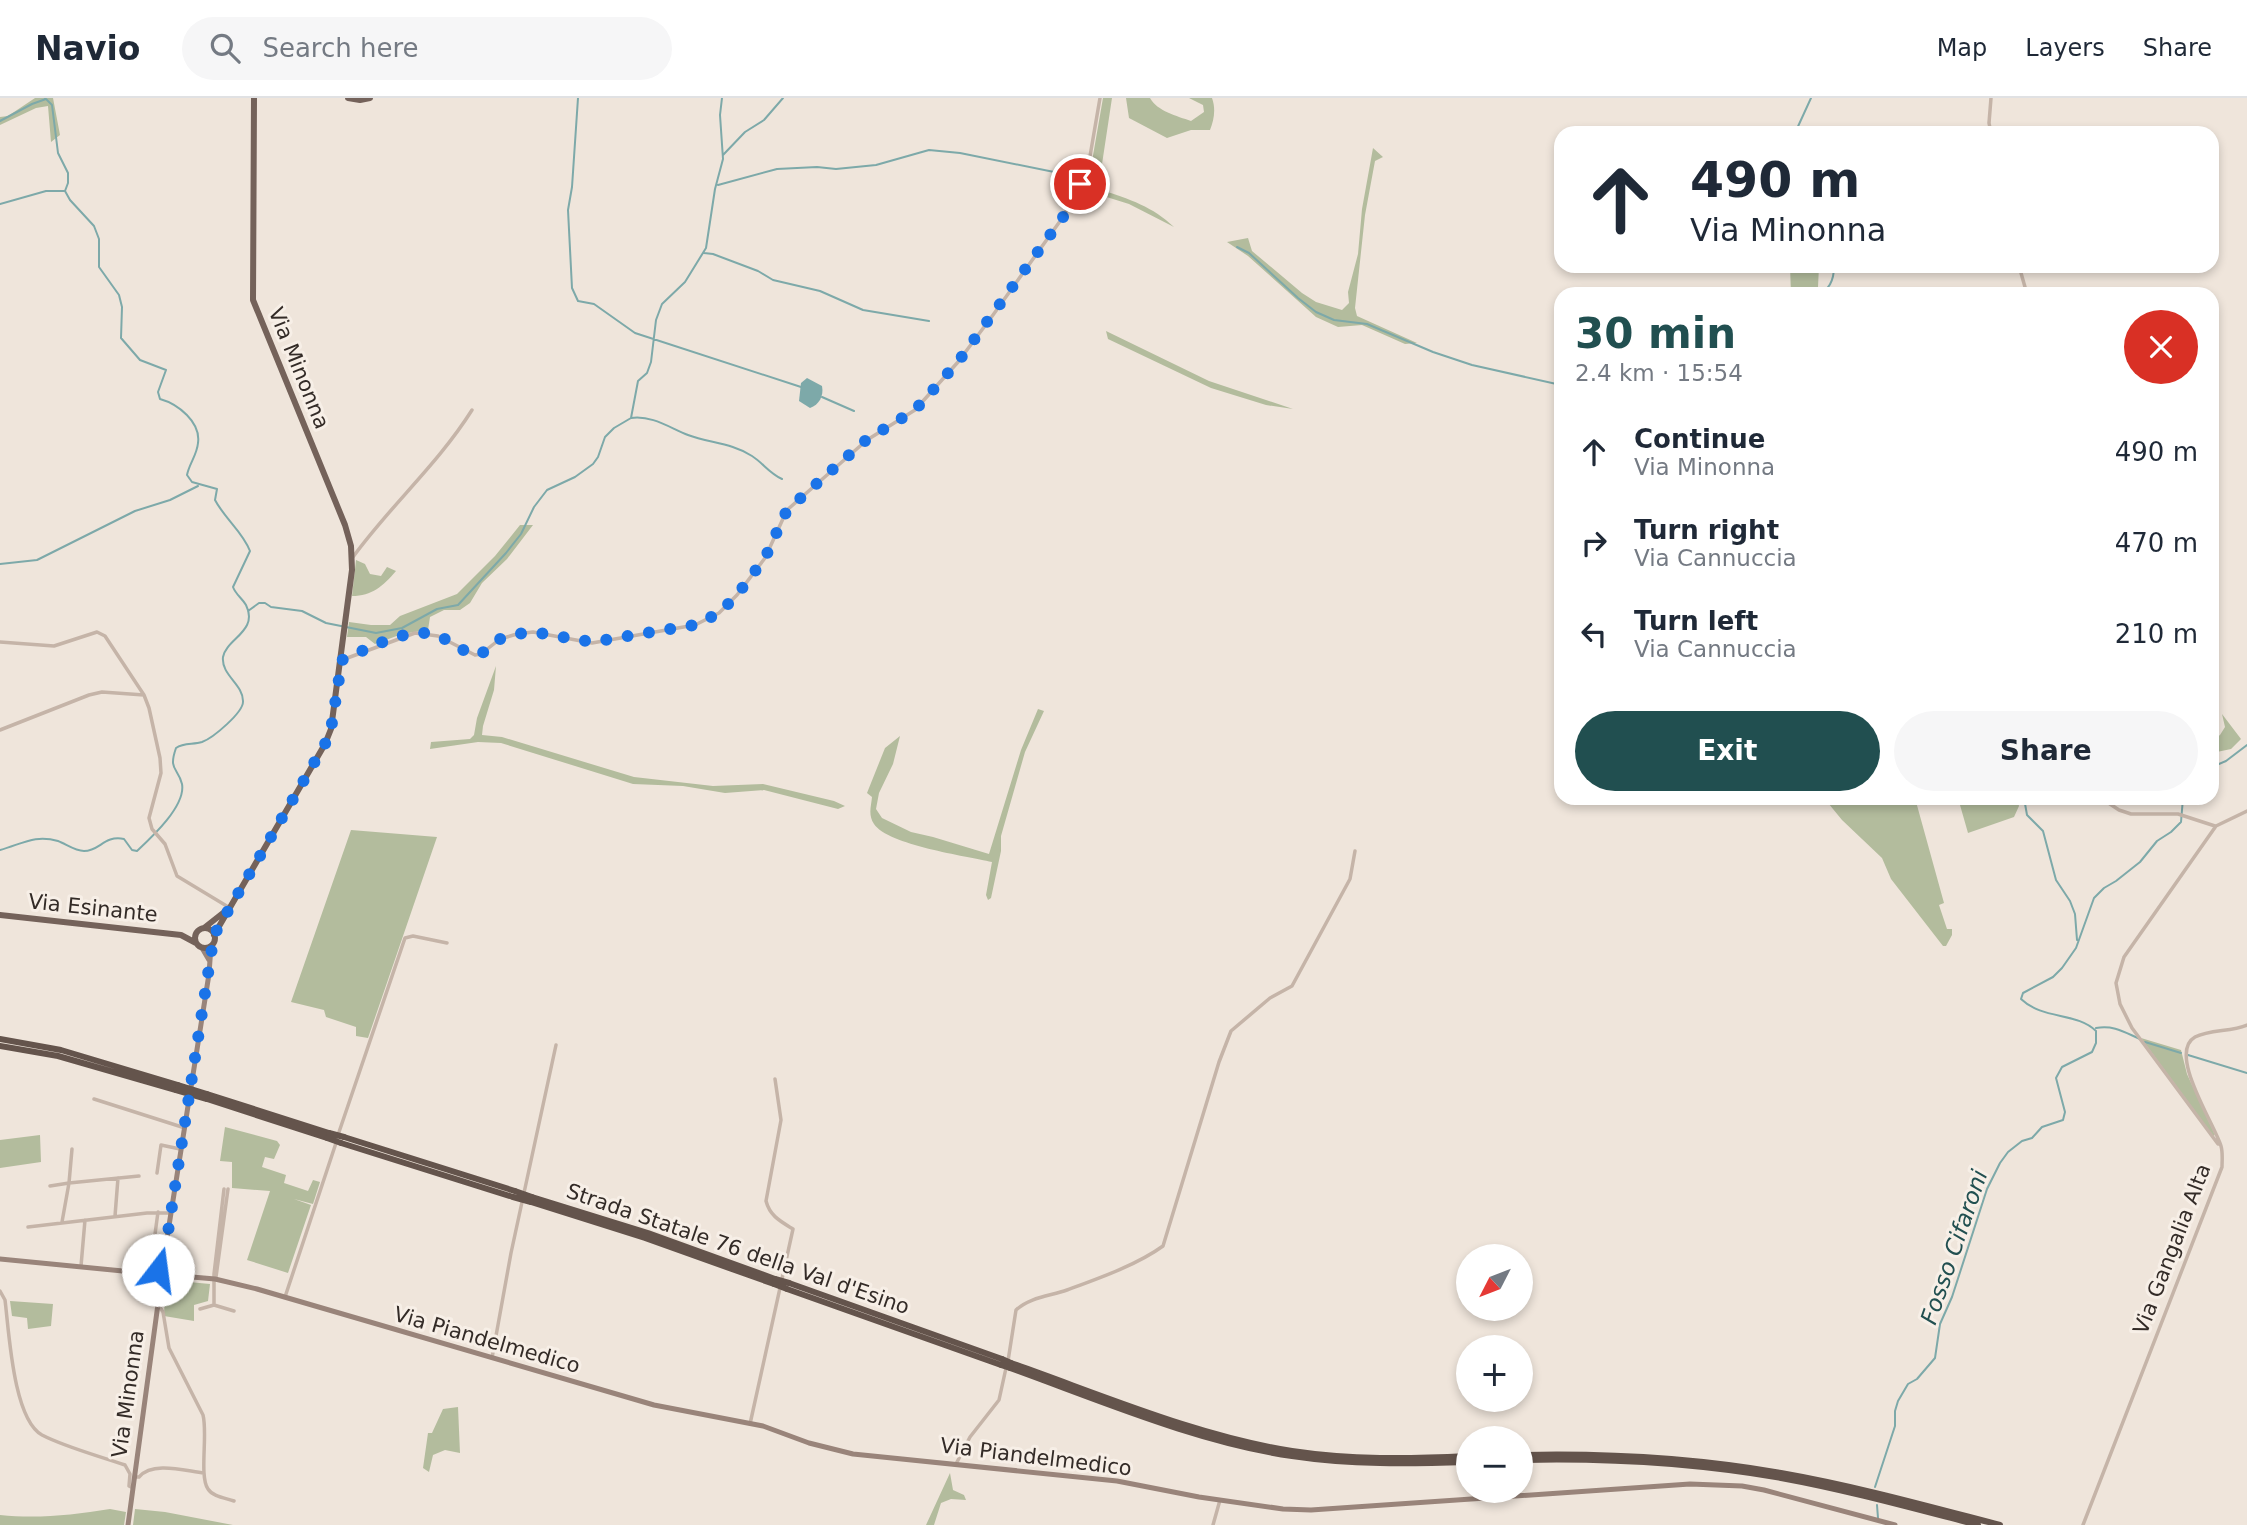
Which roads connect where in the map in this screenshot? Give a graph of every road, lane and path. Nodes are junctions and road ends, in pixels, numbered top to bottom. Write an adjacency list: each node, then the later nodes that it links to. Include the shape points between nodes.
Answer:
1 (254, 98): 8 (main road, Via Minonna, via 253,300 345,525)
2 (348, 98): 3 (main road)
3 (370, 98)
4 (1100, 98): 10 (street, via 1089,162 1080,184 1063,217 986,325 915,410 866,440 787,510 765,558 719,613 695,625 592,642 533,632 517,634 475,655 438,636 415,633)
5 (1991, 98): 6 (street)
6 (1990, 126)
7 (472, 410): 8 (street)
8 (352, 559): 10 (main road, Via Minonna)
9 (0, 642): 11 (street, via 54,646 100,632)
10 (342, 660): 18 (main road, Via Minonna, via 325,744)
11 (144, 695): 12 (street, via 89,695); 17 (street, via 161,773 150,826 165,844 177,876)
12 (0, 730)
13 (2112, 805): 15 (street, via 2131,814 2178,814)
14 (2247, 811): 15 (street)
15 (2216, 826): 36 (street, via 2124,957 2116,983 2120,1004 2136,1035)
16 (1355, 851): 73 (street, via 1350,879 1292,986 1231,1031 1163,1246 1065,1291 1024,1302 1016,1310 999,1400)
17 (219, 901): 18 (street); 20 (street)
18 (230, 908): 20 (main road, Via Minonna); 22 (main road, Via Minonna)
19 (0, 915): 23 (main road, Via Esinante)
20 (219, 917): 21 (main road, Via Minonna)
21 (201, 930): 22 (main road); 23 (main road, Via Esinante); 25 (main road, via 195,935)
22 (214, 935): 26 (main road)
23 (181, 936): 25 (main road, Via Esinante)
24 (446, 943): 61 (street, via 405,938)
25 (199, 946): 26 (main road); 27 (main road)
26 (211, 946): 27 (main road, Via Minonna)
27 (209, 960): 35 (main road, Via Minonna)
28 (2247, 1025): 36 (street, Via Gangalia Alta, via 2195,1037 2184,1052)
29 (0, 1039): 33 (highway, Strada Statale 76 della Val d'Esino, via 61,1050)
30 (556, 1045): 66 (street)
31 (0, 1046): 33 (highway, Strada Statale 76 della Val d'Esino)
32 (775, 1079): 68 (street, via 781,1120 766,1200 777,1220 793,1228)
33 (177, 1087): 67 (highway, Strada Statale 76 della Val d'Esino, bridge, via 648,1233)
34 (94, 1099): 35 (street)
35 (185, 1128): 38 (main road, Via Minonna)
36 (2221, 1146): 84 (street, Via Gangalia Alta, via 2222,1167)
37 (72, 1149): 42 (street)
38 (181, 1149): 39 (street, via 161,1146); 46 (main road, Via Minonna)
39 (157, 1173)
40 (139, 1176): 41 (street)
41 (118, 1178): 42 (street); 47 (street)
42 (69, 1183): 43 (street); 49 (street)
43 (50, 1186)
44 (226, 1189): 58 (street)
45 (158, 1212): 46 (street); 47 (street); 55 (street)
46 (171, 1213): 51 (main road, Via Minonna)
47 (115, 1216): 48 (street)
48 (85, 1220): 49 (street); 53 (street)
49 (62, 1222): 50 (street)
50 (28, 1227)
51 (164, 1258): 54 (main road, Via Minonna); 57 (main road, Via Minonna)
52 (0, 1259): 53 (main road)
53 (81, 1267): 56 (main road)
54 (158, 1270): 55 (main road); 57 (main road); 59 (main road, Via Minonna)
55 (150, 1271): 56 (main road)
56 (133, 1272): 59 (main road)
57 (167, 1278): 58 (main road, Via Piandelmedico); 59 (main road); 62 (main road, Via Minonna)
58 (215, 1279): 61 (main road, Via Piandelmedico); 63 (street)
59 (155, 1282): 62 (main road, Via Minonna)
60 (0, 1291): 76 (street, Via Minonna, via 17,1384 29,1421 42,1434 125,1465)
61 (285, 1297): 66 (main road, Via Piandelmedico)
62 (158, 1304): 74 (street, via 169,1348 203,1415); 75 (main road, Via Minonna)
63 (214, 1305): 64 (street); 65 (street)
64 (200, 1309)
65 (234, 1311)
66 (492, 1358): 68 (main road, Via Piandelmedico, via 654,1405)
67 (1011, 1365): 70 (highway, Strada Statale 76 della Val d'Esino, via 1261,1445 1364,1458); 72 (highway, Strada Statale 76 della Val d'Esino, via 1183,1429 1260,1450 1363,1464)
68 (750, 1424): 73 (main road, Via Piandelmedico, via 853,1454)
69 (1533, 1455): 83 (highway, via 1672,1459 1781,1473)
70 (1456, 1457)
71 (1533, 1460): 82 (highway, via 1621,1461 1729,1471 1851,1492)
72 (1456, 1463)
73 (956, 1464): 77 (main road, Via Piandelmedico, via 1117,1480)
74 (204, 1473): 75 (street, via 157,1468); 78 (street, via 209,1491)
75 (135, 1477): 76 (main road, Via Minonna)
76 (133, 1488): 79 (main road, Via Minonna)
77 (1220, 1500): 80 (street); 81 (main road, Via Piandelmedico, via 1311,1510 1713,1485 1764,1490)
78 (234, 1501)
79 (128, 1525)
80 (1213, 1525)
81 (1895, 1525)
82 (1978, 1525)
83 (2000, 1525)
84 (2083, 1525)

